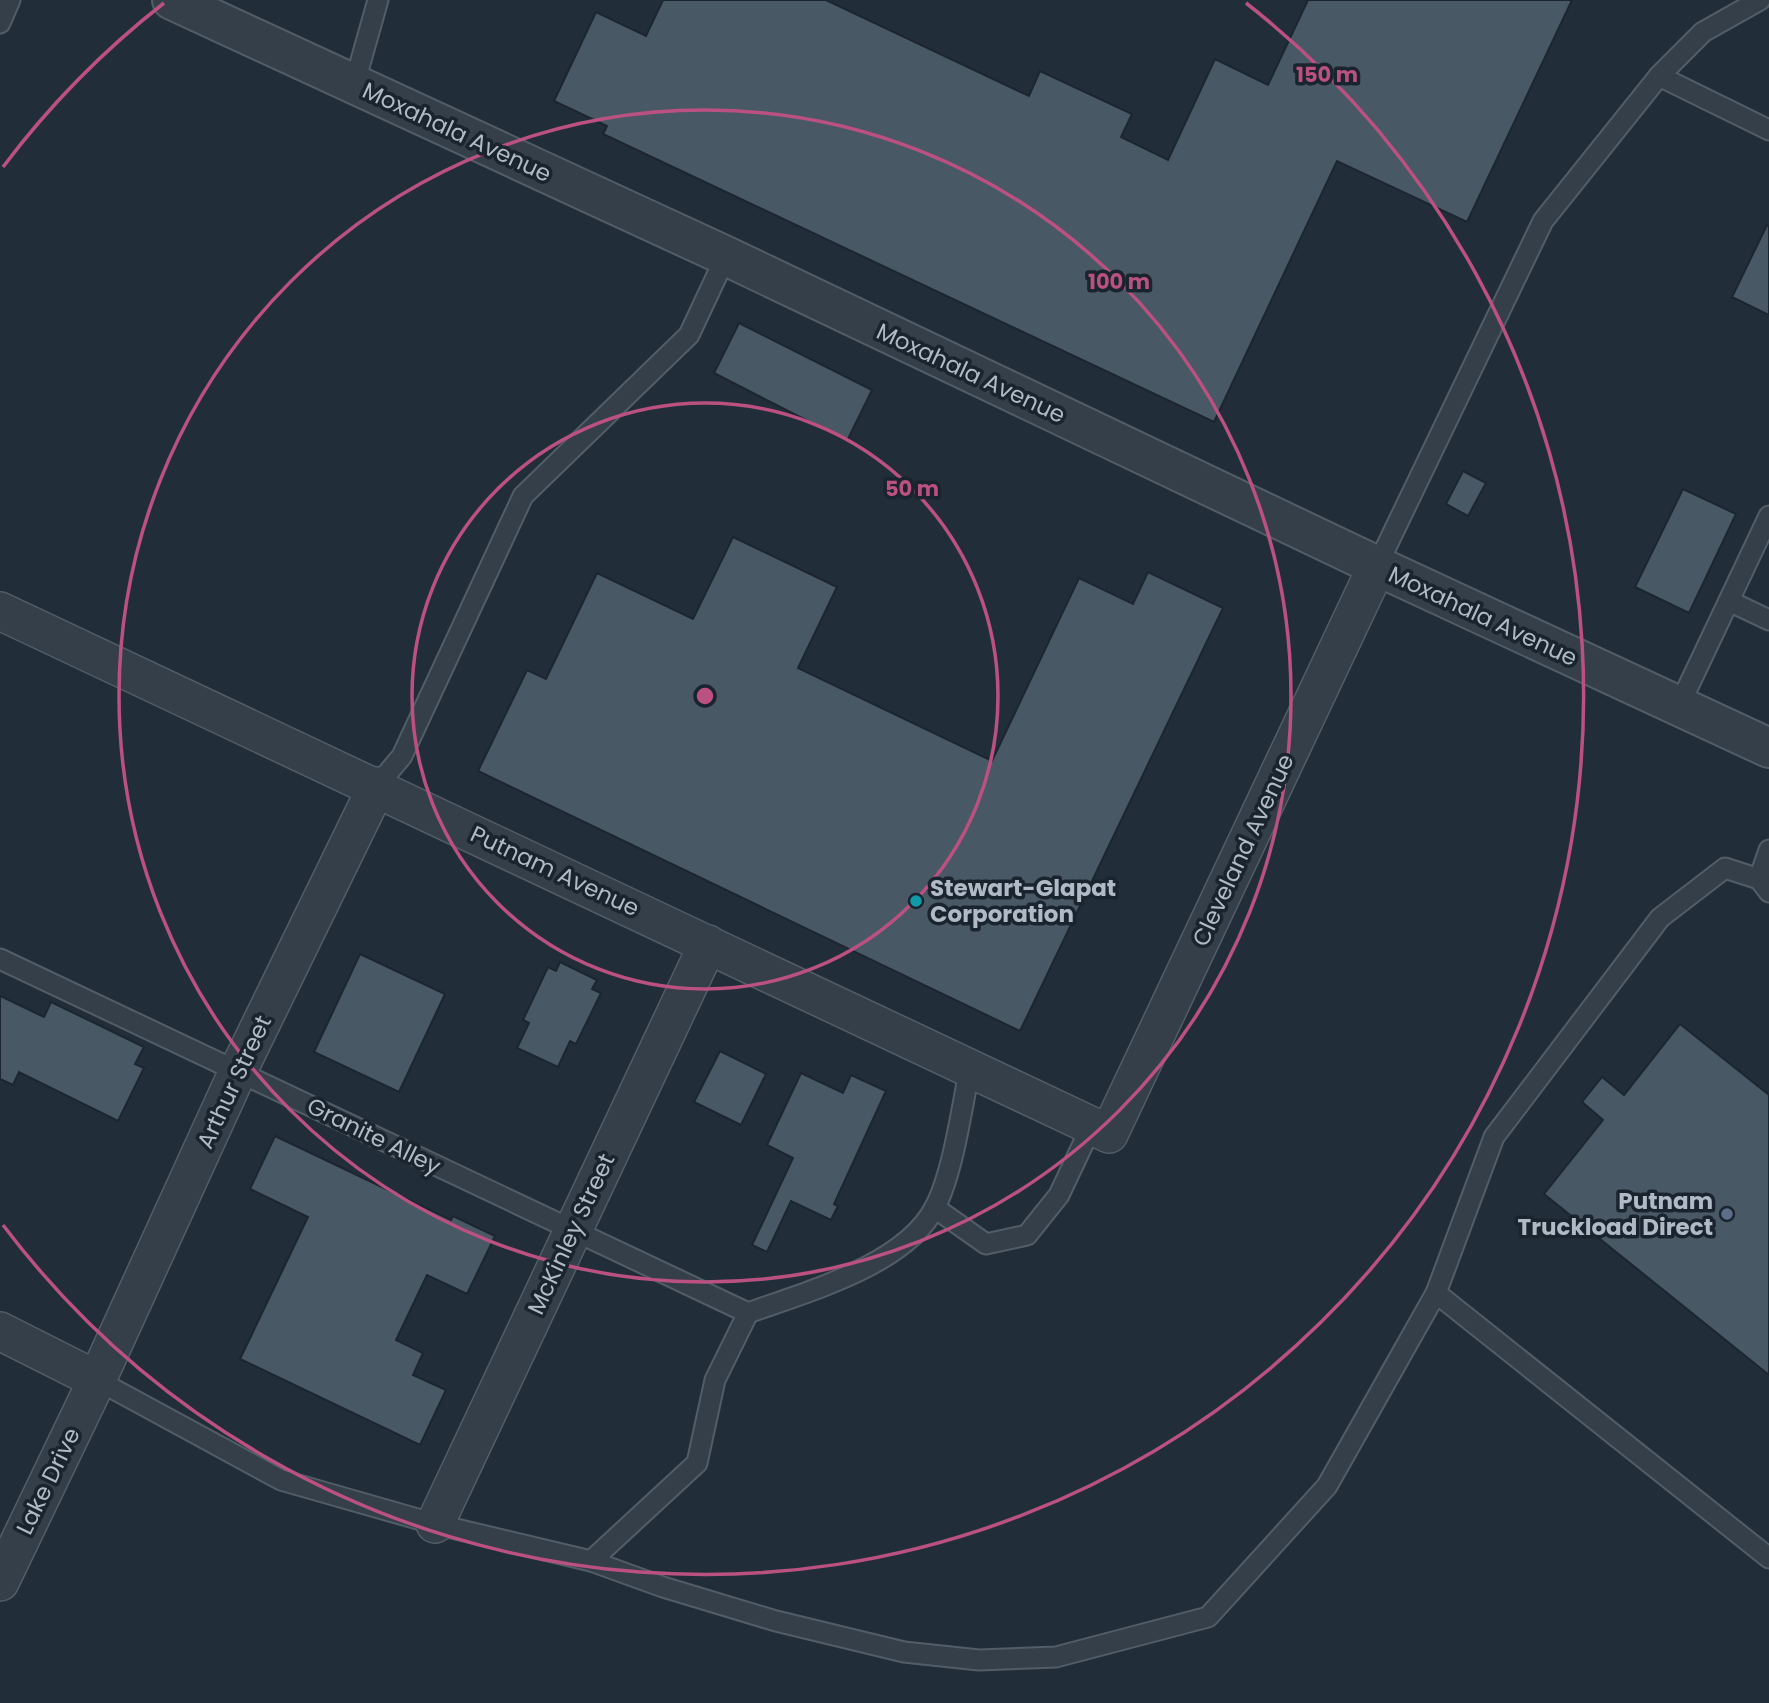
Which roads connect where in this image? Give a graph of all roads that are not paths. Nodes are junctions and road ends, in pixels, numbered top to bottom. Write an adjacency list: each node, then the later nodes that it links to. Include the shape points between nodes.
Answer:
1 (10, 0): 5 (lane)
2 (172, 0): 7 (street, Moxahala Avenue)
3 (379, 0): 7 (lane)
4 (1760, 0): 6 (lane, via 1703,32)
5 (0, 23)
6 (1659, 76): 8 (lane); 11 (lane, via 1543,221)
7 (354, 85): 9 (street, Moxahala Avenue)
8 (1769, 130)
9 (726, 256): 11 (street, Moxahala Avenue); 17 (lane, via 689,335 523,496 402,756)
10 (1769, 516): 12 (lane)
11 (1377, 566): 15 (street, Moxahala Avenue); 24 (street, Cleveland Avenue)
12 (1729, 601): 14 (lane); 15 (lane)
13 (0, 611): 17 (street, Putnam Avenue)
14 (1769, 620)
15 (1678, 708): 16 (street, Moxahala Avenue)
16 (1769, 748)
17 (377, 786): 20 (street, Putnam Avenue); 23 (street, Arthur Street)
18 (1769, 850): 19 (lane)
19 (1764, 885): 27 (lane, via 1725,868 1660,918 1493,1137)
20 (708, 944): 22 (street, Putnam Avenue); 26 (street, McKinley Street)
21 (0, 959): 23 (lane, Granite Alley)
22 (970, 1067): 24 (street, Putnam Avenue); 25 (lane)
23 (238, 1071): 26 (lane, Granite Alley); 30 (street, Arthur Street)
24 (1100, 1130): 25 (lane, via 1027,1235 986,1244)
25 (935, 1208): 28 (lane, via 898,1250 853,1274)
26 (572, 1231): 28 (lane, Granite Alley); 31 (street, McKinley Street)
27 (1436, 1293): 32 (lane); 33 (lane, via 1326,1486 1208,1617 1056,1657 979,1660 904,1652 776,1621)
28 (748, 1313): 33 (lane, via 715,1380 697,1463)
29 (0, 1331): 30 (street)
30 (97, 1380): 31 (lane, via 281,1480); 34 (street, Lake Drive)
31 (435, 1524): 33 (lane)
32 (1769, 1558)
33 (591, 1561)
34 (0, 1582)

